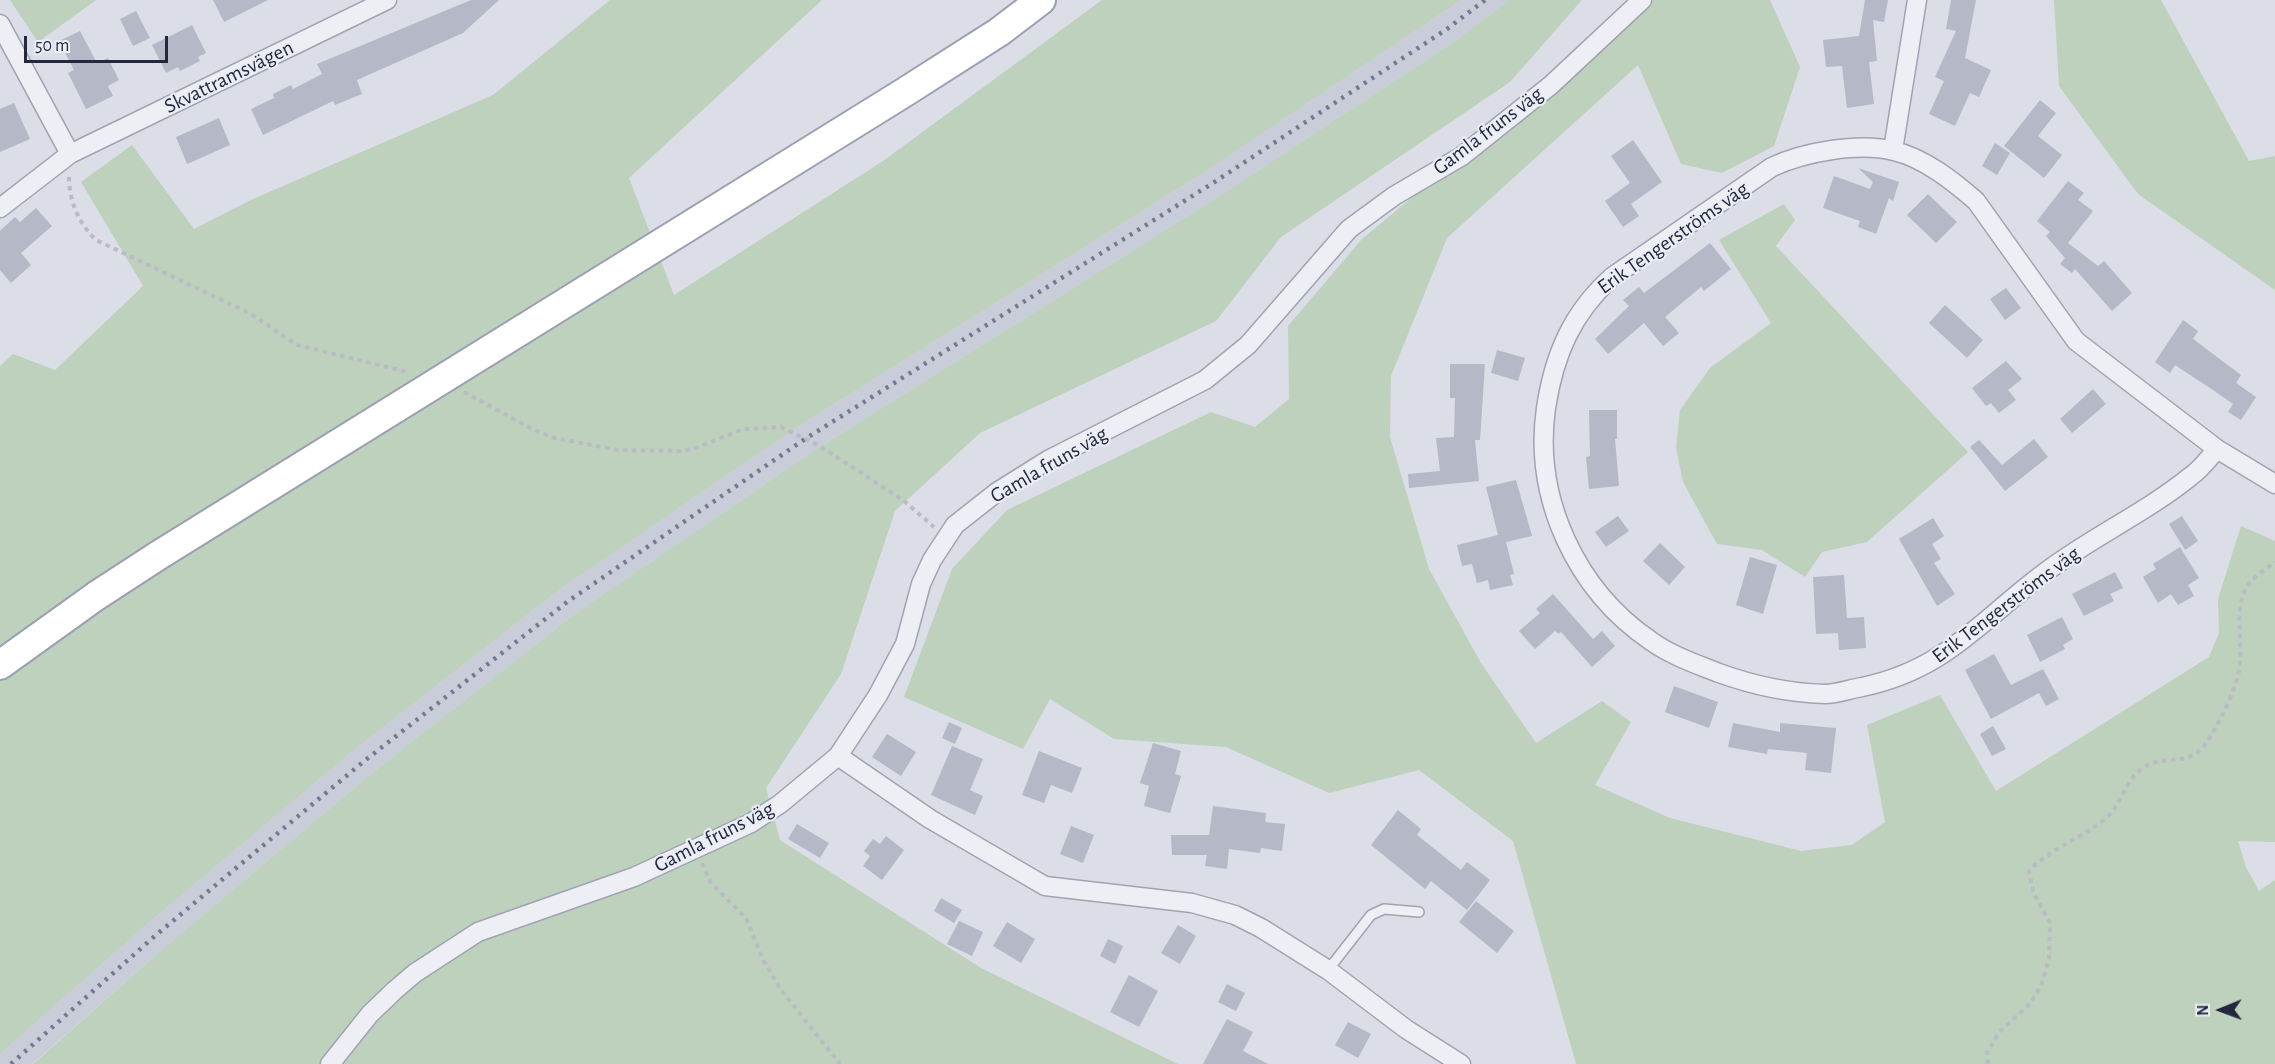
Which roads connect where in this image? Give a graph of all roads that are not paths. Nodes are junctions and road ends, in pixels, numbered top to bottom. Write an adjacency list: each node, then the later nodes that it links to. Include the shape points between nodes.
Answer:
1 (387, 0): 7 (street, Skvattramsvägen)
2 (1041, 0): 11 (main road, via 905,92 150,561)
3 (1642, 0): 12 (street, Gamla fruns väg, via 1551,84 1462,156 1394,196 1349,229 1231,361 1205,380 1048,460 955,525 941,543 921,584 905,644 878,695)
4 (1917, 0): 6 (street)
5 (0, 24): 7 (street)
6 (1893, 150): 9 (street, Erik Tengerströms väg, via 1923,163 1976,201 2076,341); 9 (street, Erik Tengerströms väg, via 1815,152 1772,167 1612,277 1590,296 1574,320 1557,357 1549,389 1543,440 1546,481 1563,536 1579,567 1602,599 1627,623 1681,658 1744,681 1827,694 1880,682 1931,663 1963,642 2050,569 2192,476)
7 (70, 154): 8 (street, Skvattramsvägen)
8 (0, 208)
9 (2217, 449): 10 (street, Erik Tengerströms väg)
10 (2275, 484)
11 (0, 665)
12 (838, 756): 14 (street, via 930,819 1045,886 1192,903 1234,915); 15 (street, Gamla fruns väg, via 751,823 634,877 478,932 395,990)
13 (1419, 912): 14 (lane, via 1384,909 1371,915)
14 (1328, 970): 16 (street, via 1406,1029)
15 (330, 1064)
16 (1461, 1064)

